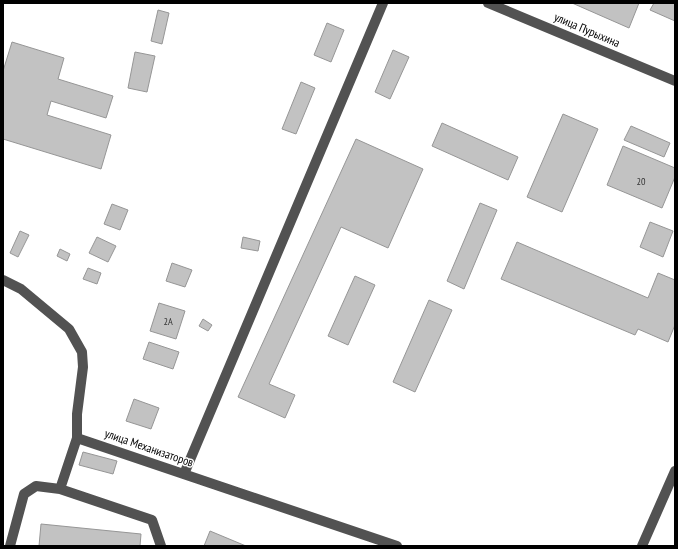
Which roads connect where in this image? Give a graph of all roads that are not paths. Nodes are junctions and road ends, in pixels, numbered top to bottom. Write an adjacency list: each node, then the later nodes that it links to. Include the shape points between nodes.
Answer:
1 (382, 3): 8 (street)
2 (488, 3): 3 (street, улица Пурыхина)
3 (511, 7): 4 (street, улица Пурыхина)
4 (675, 81)
5 (3, 280): 6 (street, via 21,289 69,329 82,352)
6 (77, 438): 8 (street, улица Механизаторов); 9 (street)
7 (675, 471): 13 (street)
8 (184, 474): 12 (street, улица Механизаторов)
9 (60, 489): 10 (street, via 36,486 24,494); 11 (street, via 152,520)
10 (10, 546)
11 (161, 546)
12 (397, 546)
13 (642, 546)

